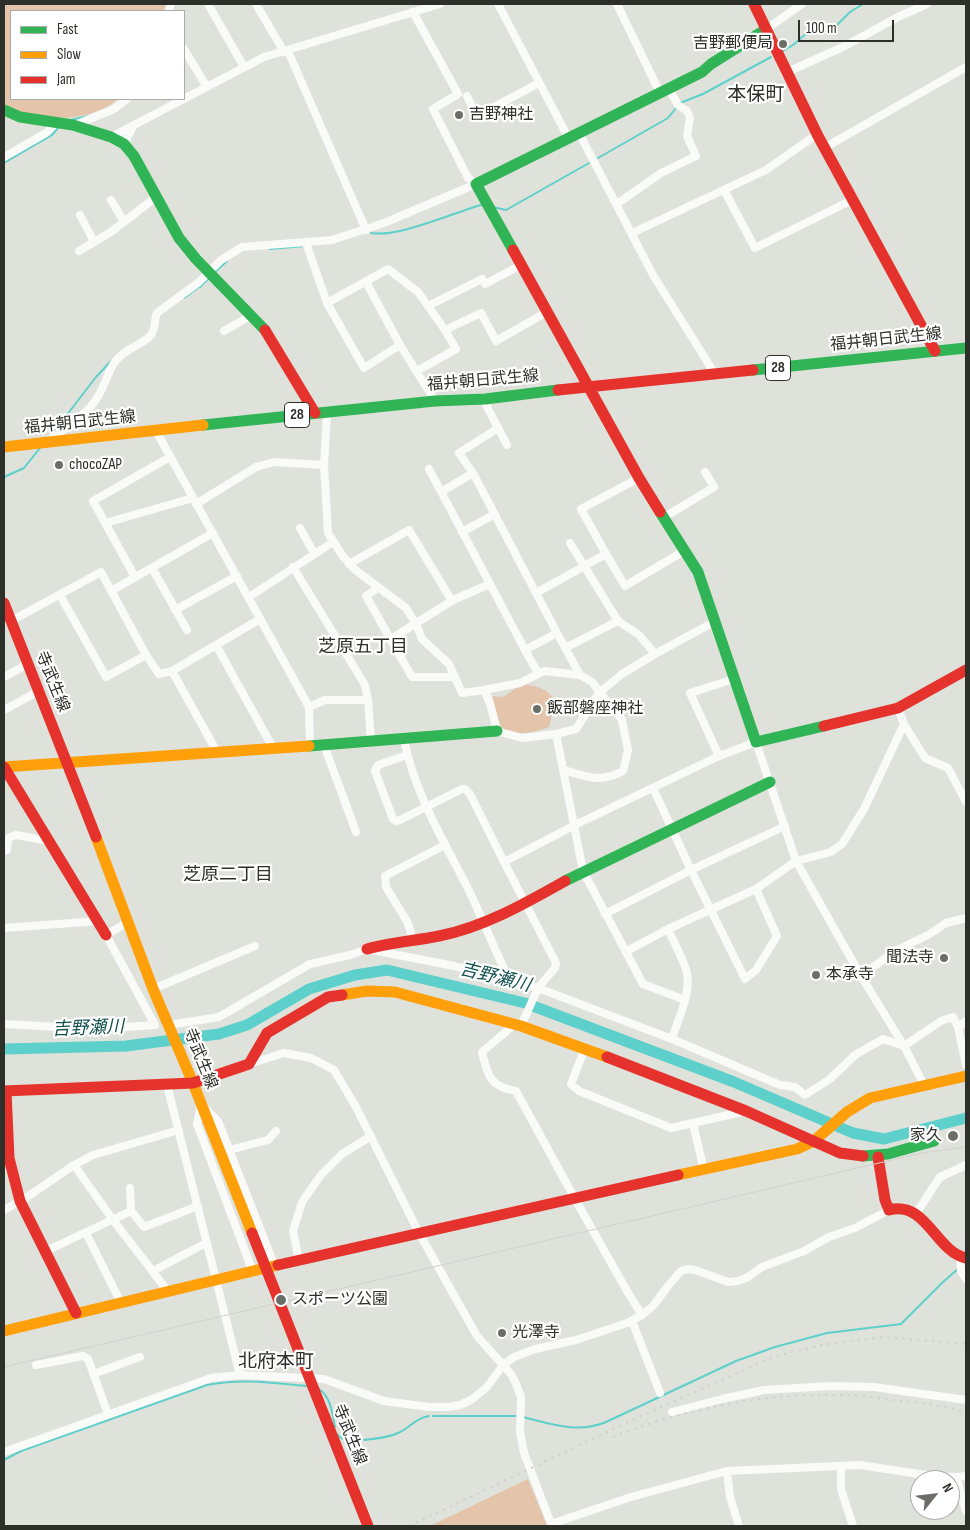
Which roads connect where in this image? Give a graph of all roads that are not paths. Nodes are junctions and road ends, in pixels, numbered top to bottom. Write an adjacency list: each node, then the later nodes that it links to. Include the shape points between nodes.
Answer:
1 (208, 4): 13 (street)
2 (256, 4): 12 (street)
3 (437, 4): 9 (street)
4 (498, 4): 16 (street)
5 (617, 4): 18 (street)
6 (754, 4): 10 (street)
7 (802, 4): 10 (street)
8 (927, 4): 15 (street)
9 (413, 12): 12 (street); 33 (street, via 458,94 433,110 468,178)
10 (765, 30): 15 (street); 18 (street, via 702,72)
11 (185, 50): 17 (street)
12 (286, 51): 13 (street); 41 (street)
13 (244, 67): 17 (street)
14 (966, 67): 31 (street)
15 (785, 73): 27 (street)
16 (539, 83): 20 (street, via 477,116); 28 (street)
17 (206, 87): 19 (street)
18 (664, 91): 28 (street); 38 (street, via 687,111 690,118 687,136 696,156 661,173)
19 (185, 96)
20 (467, 96)
21 (125, 100): 25 (street, via 114,109)
22 (173, 101): 26 (street)
23 (4, 110): 24 (street, via 20,117)
24 (58, 122): 25 (street); 32 (street, via 46,133)
25 (75, 125): 29 (street)
26 (134, 125): 29 (street); 30 (street)
27 (816, 135): 31 (street); 34 (street, via 766,170)
28 (574, 136): 33 (street); 38 (street)
29 (111, 137): 30 (street)
30 (124, 144): 35 (street)
31 (824, 148): 37 (street)
32 (4, 157)
33 (476, 184): 41 (street); 46 (street)
34 (724, 190): 37 (street, via 755,248); 42 (street)
35 (156, 197): 40 (street); 47 (street, via 179,238)
36 (111, 200): 40 (street)
37 (852, 200): 57 (street)
38 (617, 204): 42 (street)
39 (80, 215): 43 (street)
40 (124, 222): 43 (street)
41 (366, 230): 44 (street, via 332,240)
42 (632, 233): 59 (street, via 653,275)
43 (94, 242): 45 (street)
44 (306, 242): 47 (street, via 242,246); 49 (street)
45 (79, 251)
46 (521, 265): 50 (street, via 485,284 482,279); 51 (street)
47 (210, 272): 52 (street); 67 (street, via 157,313 151,335 126,350 114,362 96,401)
48 (366, 282): 49 (street); 50 (street, via 388,270 418,292); 55 (street)
49 (327, 303): 55 (street, via 364,368)
50 (428, 306): 53 (street)
51 (547, 312): 53 (street, via 496,341 481,312); 60 (street)
52 (252, 315): 54 (street); 64 (street, via 265,330)
53 (445, 330): 58 (street, via 456,349)
54 (224, 331)
55 (400, 345): 58 (street)
56 (966, 348): 57 (street, 福井朝日武生線 / 28)
57 (935, 351): 59 (street, 福井朝日武生線 / 28)
58 (417, 371): 62 (street)
59 (715, 374): 60 (street, 福井朝日武生線 / 28)
60 (590, 386): 61 (street, 福井朝日武生線 / 28); 75 (street)
61 (483, 399): 62 (street, 福井朝日武生線 / 28); 65 (street)
62 (435, 401): 63 (street, 福井朝日武生線 / 28)
63 (327, 412): 64 (street, 福井朝日武生線 / 28); 71 (street)
64 (315, 413): 66 (street, 福井朝日武生線 / 28)
65 (498, 428): 68 (street); 74 (street, via 459,453)
66 (156, 431): 67 (street, 福井朝日武生線 / 28); 70 (street)
67 (45, 443): 69 (street, 福井朝日武生線 / 28)
68 (507, 445)
69 (4, 447)
70 (170, 457): 77 (street); 80 (street, via 92,501)
71 (324, 465): 77 (street, via 274,462 256,467); 84 (street, via 328,533)
72 (429, 469): 76 (street)
73 (705, 472): 79 (street, via 714,488)
74 (473, 473): 76 (street); 78 (street)
75 (639, 478): 79 (street); 88 (street, via 581,509)
76 (441, 492): 82 (street)
77 (194, 501): 80 (street); 83 (street)
78 (494, 514): 82 (street); 98 (street)
79 (664, 518): 86 (street)
80 (105, 523): 94 (street)
81 (300, 528): 87 (street)
82 (462, 532): 95 (street)
83 (212, 533): 92 (street); 93 (street)
84 (332, 542): 87 (street); 89 (street)
85 (570, 543): 90 (street)
86 (684, 551): 88 (street, via 626,586); 107 (street, via 698,572)
87 (314, 553): 91 (street)
88 (606, 554): 90 (street)
89 (349, 564): 96 (street); 101 (street, via 409,530)
90 (584, 566): 98 (street); 105 (street)
91 (293, 567): 100 (street); 128 (street, via 365,685)
92 (152, 568): 94 (street); 103 (street)
93 (237, 576): 100 (street); 103 (street)
94 (135, 577): 97 (street)
95 (490, 584): 101 (street); 114 (street)
96 (378, 588): 108 (street, via 406,608); 111 (street, via 366,596)
97 (111, 591): 99 (street, via 101,572); 115 (street)
98 (536, 593): 110 (street)
99 (60, 595): 106 (street); 115 (street, via 106,677)
100 (249, 597): 104 (street)
101 (452, 601): 108 (street)
102 (4, 603): 106 (street, 寺武生線)
103 (175, 610): 109 (street)
104 (260, 619): 112 (street); 129 (street)
105 (618, 620): 113 (street); 116 (street)
106 (11, 621): 117 (street, 寺武生線)
107 (714, 622): 116 (street); 124 (street)
108 (416, 624): 111 (street); 123 (street, via 422,639 449,664)
109 (187, 630)
110 (557, 633): 113 (street); 114 (street)
111 (391, 639): 123 (street, via 412,677)
112 (216, 645): 119 (street); 140 (street)
113 (565, 648): 121 (street)
114 (525, 650): 120 (street)
115 (146, 654): 119 (street, via 158,674)
116 (655, 654): 127 (street, via 622,674)
117 (28, 664): 122 (street); 126 (street, 寺武生線)
118 (966, 670): 130 (street)
119 (172, 671): 141 (street)
120 (538, 674): 121 (street, via 544,671); 125 (street, via 520,683)
121 (580, 676): 127 (street, via 592,682)
122 (4, 677)
123 (455, 677): 125 (street, via 462,693)
124 (734, 679): 137 (street); 143 (street, via 690,693)
125 (484, 690): 133 (street)
126 (39, 691): 131 (street); 144 (street, 寺武生線)
127 (600, 693): 134 (street, via 576,729); 145 (street, via 622,720 628,750 622,770 612,777 600,779)
128 (368, 700): 129 (street, via 325,700); 136 (street)
129 (309, 706): 139 (street)
130 (898, 708): 132 (street); 137 (street)
131 (4, 710)
132 (904, 724): 148 (street, via 925,758 948,768); 159 (street, via 864,809 845,840 831,852)
133 (497, 730): 134 (street, via 522,738); 135 (street)
134 (556, 734): 145 (street)
135 (404, 739): 136 (street); 142 (street)
136 (371, 742): 138 (street)
137 (756, 742): 143 (street); 146 (street)
138 (324, 745): 139 (street); 154 (street)
139 (310, 746): 140 (street)
140 (273, 748): 141 (street)
141 (217, 752): 144 (street)
142 (407, 755): 150 (street); 150 (street, via 376,768 393,819 400,820)
143 (719, 756): 147 (street)
144 (67, 762): 155 (street, via 4,767); 168 (street, 寺武生線)
145 (563, 770): 151 (street)
146 (770, 782): 152 (street); 153 (street)
147 (653, 788): 151 (street); 153 (street)
148 (963, 789): 149 (street)
149 (966, 802)
150 (427, 806): 156 (street); 158 (street, via 462,789 468,790)
151 (575, 825): 158 (street); 161 (street)
152 (785, 826): 159 (street); 160 (street)
153 (672, 829): 160 (street); 161 (street)
154 (356, 832)
155 (49, 842): 157 (street, via 16,835 8,838); 167 (street)
156 (445, 845): 169 (street, via 474,900); 173 (street, via 385,876 386,887 408,923)
157 (5, 848)
158 (504, 862): 163 (street)
159 (796, 862): 162 (street); 177 (street)
160 (691, 870): 164 (street); 165 (street)
161 (584, 872): 163 (street); 165 (street)
162 (756, 888): 164 (street); 164 (street, via 777,936 756,970 745,979)
163 (525, 903): 169 (street); 179 (street, via 556,963)
164 (712, 910): 171 (street)
165 (605, 914): 176 (street)
166 (966, 918): 177 (street, via 946,923 895,951)
167 (99, 921): 170 (street); 172 (street)
168 (128, 922): 172 (street); 180 (street, 寺武生線)
169 (482, 923): 173 (street, via 440,936); 178 (street)
170 (4, 928)
171 (668, 929): 176 (street); 181 (street, via 686,972)
172 (106, 935): 183 (street, via 155,1025 95,1029)
173 (413, 940): 175 (street, via 389,942)
174 (255, 946): 180 (street)
175 (367, 950): 178 (street); 186 (street, via 310,964 219,1017)
176 (627, 951): 181 (street, via 643,984)
177 (861, 976): 188 (street)
178 (509, 979): 179 (street)
179 (538, 988): 184 (street); 187 (street)
180 (153, 989): 186 (street, 寺武生線)
181 (685, 1000): 187 (street)
182 (966, 1021): 185 (street)
183 (4, 1024)
184 (518, 1025): 189 (street); 191 (street, via 395,992 346,994 328,997 267,1033); 213 (street, via 482,1052 487,1073 500,1086 516,1091)
185 (958, 1027): 188 (street, via 953,1017 941,1021); 190 (street)
186 (170, 1028): 194 (street, 寺武生線)
187 (672, 1039): 188 (street, via 780,1085 795,1088 805,1095 830,1079 855,1055 883,1039)
188 (904, 1046): 196 (street)
189 (584, 1048): 199 (street); 200 (street, via 571,1084 579,1092 671,1128)
190 (965, 1050): 192 (street)
191 (250, 1064): 194 (street); 203 (street, via 284,1053 310,1058 334,1070)
192 (966, 1065)
193 (966, 1076): 196 (street)
194 (191, 1080): 195 (street); 198 (street, 寺武生線)
195 (167, 1085): 197 (street); 201 (street)
196 (924, 1085): 204 (street, via 870,1098 852,1107)
197 (5, 1091): 208 (street)
198 (201, 1104): 206 (street, via 218,1122); 229 (street, via 197,1124); 254 (street, 寺武生線)
199 (746, 1111): 200 (street); 204 (street)
200 (693, 1124): 211 (street)
201 (178, 1130): 209 (street, via 93,1156); 215 (street)
202 (276, 1131): 206 (street, via 268,1140)
203 (371, 1136): 222 (street); 225 (street, via 342,1154 321,1175 302,1202 293,1231)
204 (817, 1139): 207 (street, via 825,1148 851,1156); 211 (street, via 797,1149)
205 (934, 1141): 207 (street)
206 (229, 1150): 227 (street)
207 (878, 1157): 217 (street)
208 (7, 1159): 214 (street)
209 (74, 1166): 214 (street); 220 (street)
210 (966, 1166): 219 (street, via 940,1176)
211 (704, 1170): 213 (street)
212 (130, 1188): 218 (street)
213 (575, 1199): 222 (street); 235 (street)
214 (20, 1201): 216 (street); 224 (street)
215 (198, 1206): 218 (street, via 144,1228); 223 (street)
216 (4, 1210)
217 (889, 1210): 219 (street, via 900,1208); 235 (street, via 738,1281 728,1282 695,1270 681,1271)
218 (131, 1211): 220 (street)
219 (915, 1215): 226 (street)
220 (113, 1220): 221 (street); 228 (street)
221 (86, 1233): 224 (street); 233 (street)
222 (419, 1233): 225 (street); 240 (street, via 477,1336)
223 (206, 1243): 228 (street); 231 (street)
224 (46, 1251): 234 (street)
225 (300, 1261): 227 (street)
226 (962, 1263): 230 (street)
227 (275, 1267): 229 (street)
228 (153, 1271): 232 (street)
229 (253, 1272): 231 (street)
230 (966, 1279)
231 (216, 1281): 232 (street); 242 (street)
232 (167, 1290): 233 (street)
233 (120, 1301): 234 (street)
234 (76, 1313): 237 (street)
235 (642, 1315): 236 (street)
236 (632, 1320): 240 (street, via 576,1340 526,1352); 243 (street)
237 (4, 1331)
238 (140, 1357): 241 (street)
239 (36, 1365): 241 (street, via 83,1356 88,1359)
240 (503, 1365): 242 (street, via 487,1387 472,1400 449,1407 384,1401 324,1379); 253 (street, via 511,1374 521,1397 520,1432 524,1453)
241 (93, 1374): 246 (street)
242 (240, 1374): 246 (street, via 211,1378)
243 (660, 1393)
244 (966, 1400): 245 (street, via 874,1387 831,1386 764,1390)
245 (672, 1412)
246 (108, 1414): 247 (street)
247 (4, 1452)
248 (841, 1466): 249 (street); 250 (street); 256 (street, via 841,1490)
249 (727, 1471): 253 (street, via 631,1497); 255 (street, via 730,1497)
250 (910, 1473)
251 (960, 1491): 252 (street)
252 (966, 1511)
253 (551, 1525)
254 (368, 1526)
255 (739, 1526)
256 (853, 1526)

